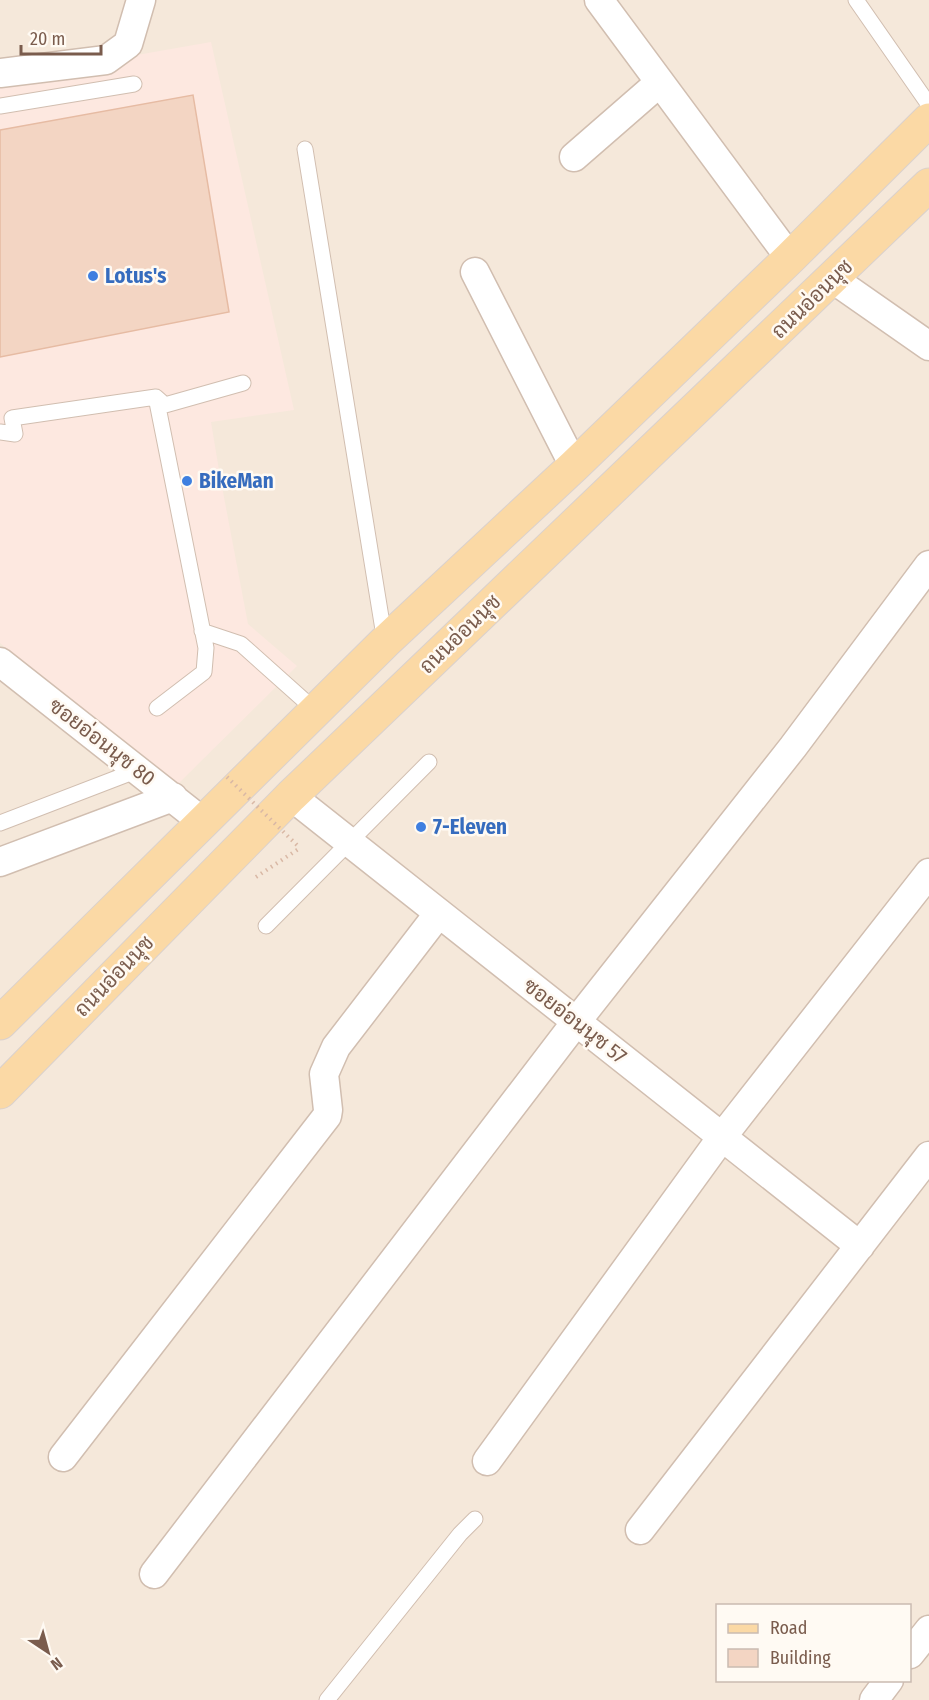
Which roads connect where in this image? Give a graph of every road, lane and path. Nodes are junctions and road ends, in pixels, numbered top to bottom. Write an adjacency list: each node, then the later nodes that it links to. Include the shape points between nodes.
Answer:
1 (141, 0): 4 (street, via 128,44 106,60)
2 (599, 0): 5 (street)
3 (856, 0): 7 (lane)
4 (0, 73)
5 (659, 83): 11 (street); 13 (street)
6 (134, 84): 8 (lane)
7 (929, 105)
8 (0, 106)
9 (929, 120): 13 (main road)
10 (305, 149): 23 (lane)
11 (574, 157)
12 (929, 185): 15 (main road, ถนนอ่อนนุช)
13 (790, 258): 20 (main road)
14 (475, 272): 20 (street)
15 (833, 279): 16 (street); 30 (main road, ถนนอ่อนนุช)
16 (929, 345)
17 (243, 383): 18 (lane, via 165,405)
18 (156, 396): 19 (lane, via 12,418 15,434); 22 (lane)
19 (0, 432)
20 (574, 466): 23 (main road)
21 (927, 571): 40 (street)
22 (202, 630): 25 (lane, via 206,648 204,672); 26 (lane, via 241,644)
23 (385, 642): 26 (main road)
24 (0, 662): 28 (street, ซอยอ่อนนุช 80)
25 (157, 708)
26 (316, 711): 32 (main road)
27 (429, 762): 34 (lane)
28 (138, 770): 31 (street, ซอยอ่อนนุช 80); 33 (lane)
29 (227, 777): 37 (path, bridge, via 300,848)
30 (291, 796): 34 (street, ซอยอ่อนนุช 57); 42 (main road, ถนนอ่อนนุช)
31 (173, 797): 32 (street, ซอยอ่อนนุช 80); 35 (street)
32 (203, 822): 41 (main road)
33 (0, 823)
34 (350, 843): 38 (street, ซอยอ่อนนุช 57); 39 (lane)
35 (0, 862)
36 (929, 873): 43 (street)
37 (255, 877)
38 (439, 913): 40 (street, ซอยอ่อนนุช 57); 46 (street, via 336,1047 324,1074 327,1116)
39 (266, 926)
40 (576, 1022): 43 (street, ซอยอ่อนนุช 57); 50 (street)
41 (0, 1023)
42 (0, 1092)
43 (722, 1137): 45 (street, ซอยอ่อนนุช 57); 47 (street)
44 (929, 1156): 45 (street)
45 (860, 1246): 49 (street)
46 (63, 1457)
47 (487, 1461)
48 (476, 1519): 54 (lane)
49 (640, 1530)
50 (154, 1574)
51 (929, 1630): 52 (street)
52 (911, 1652)
53 (888, 1682): 55 (street)
54 (327, 1700)
55 (874, 1700)

